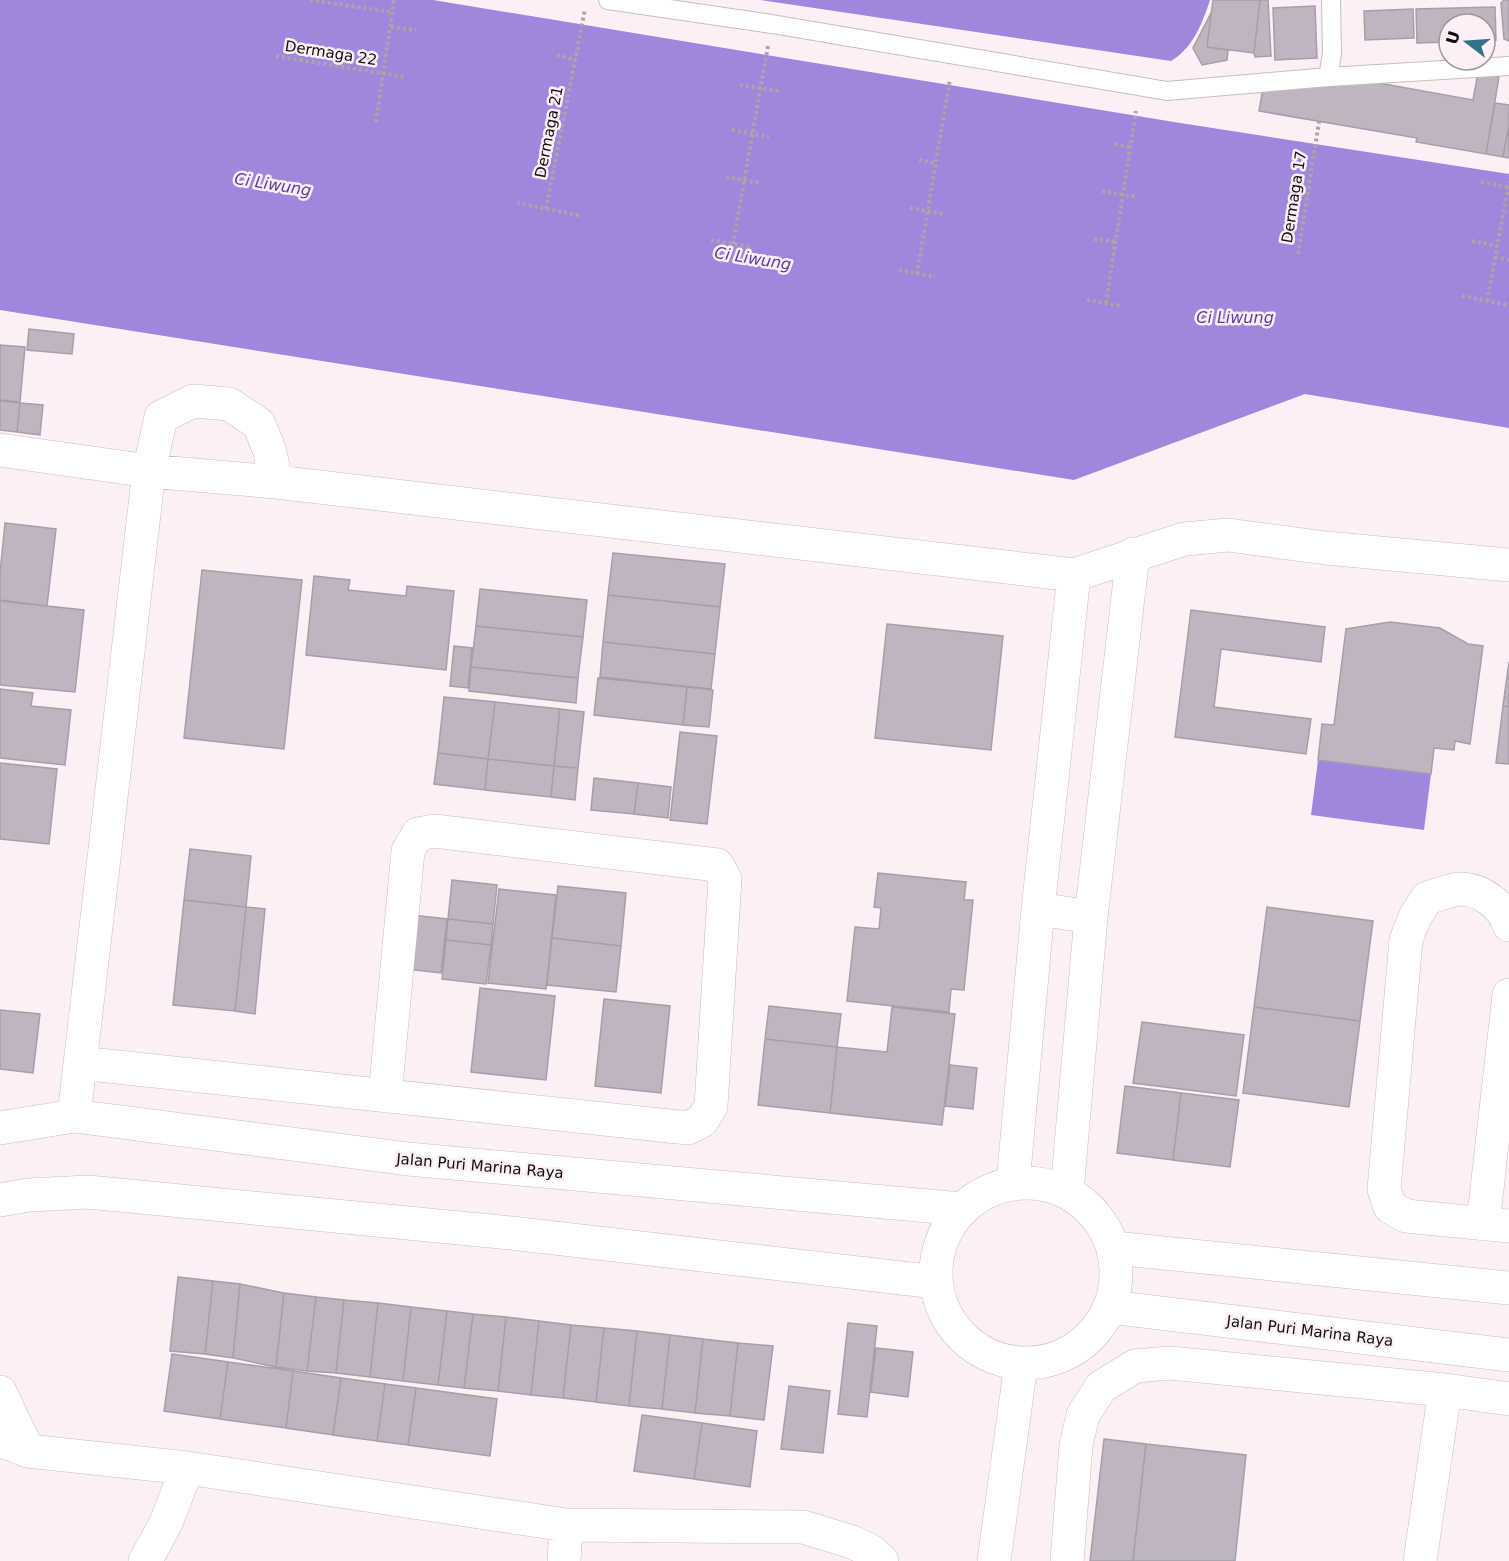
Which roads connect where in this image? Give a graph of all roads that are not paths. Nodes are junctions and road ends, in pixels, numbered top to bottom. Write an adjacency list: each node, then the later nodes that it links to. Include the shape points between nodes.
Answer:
1 (608, 0): 4 (lane, via 1167,92)
2 (1331, 0): 4 (lane, via 1332,53)
3 (1509, 66): 4 (lane)
4 (1328, 77)
5 (0, 450): 6 (street)
6 (149, 471): 7 (street); 7 (street, via 161,417 193,401 211,402 229,404 259,424); 15 (street)
7 (276, 482): 10 (street)
8 (1133, 554): 9 (street, via 1184,538 1228,535); 10 (street); 12 (street)
9 (1509, 566)
10 (1074, 575): 11 (street)
11 (1038, 909): 12 (street); 19 (street)
12 (1091, 917): 20 (street)
13 (1509, 925): 23 (street, via 1494,901 1460,889 1427,898 1415,917 1404,952 1384,1190 1390,1207 1406,1216)
14 (1509, 995): 23 (street)
15 (80, 1063): 16 (street); 17 (street)
16 (385, 1096): 16 (street, via 688,1128 702,1121 711,1106 725,879 717,865 434,831 418,834 408,851)
17 (74, 1116): 18 (street, Jalan Puri Marina Raya); 22 (street, Jalan Puri Marina Raya, via 408,1160)
18 (0, 1128)
19 (1013, 1183): 20 (street, via 1041,1183); 22 (street, via 985,1192)
20 (1067, 1191): 24 (street, via 1088,1206 1104,1226)
21 (0, 1200): 25 (street, via 88,1192 511,1233)
22 (962, 1209): 25 (street, via 946,1231 937,1256)
23 (1496, 1225)
24 (1114, 1248): 26 (street); 27 (street, via 1117,1278)
25 (936, 1282): 29 (street, via 944,1313 963,1339 990,1357)
26 (1509, 1288)
27 (1110, 1307): 28 (street, Jalan Puri Marina Raya); 29 (street, via 1096,1332 1074,1350 1049,1361)
28 (1509, 1355)
29 (1021, 1364): 39 (street)
30 (1445, 1390): 32 (street); 40 (street, via 1170,1363 1135,1366 1101,1387 1083,1415 1076,1445); 41 (street)
31 (0, 1392): 33 (street)
32 (1509, 1399)
33 (14, 1445): 34 (street)
34 (188, 1468): 35 (street); 36 (street)
35 (566, 1525): 37 (street); 38 (street, via 802,1527 852,1542)
36 (146, 1561)
37 (564, 1561)
38 (882, 1561)
39 (994, 1561)
40 (1067, 1561)
41 (1420, 1561)

